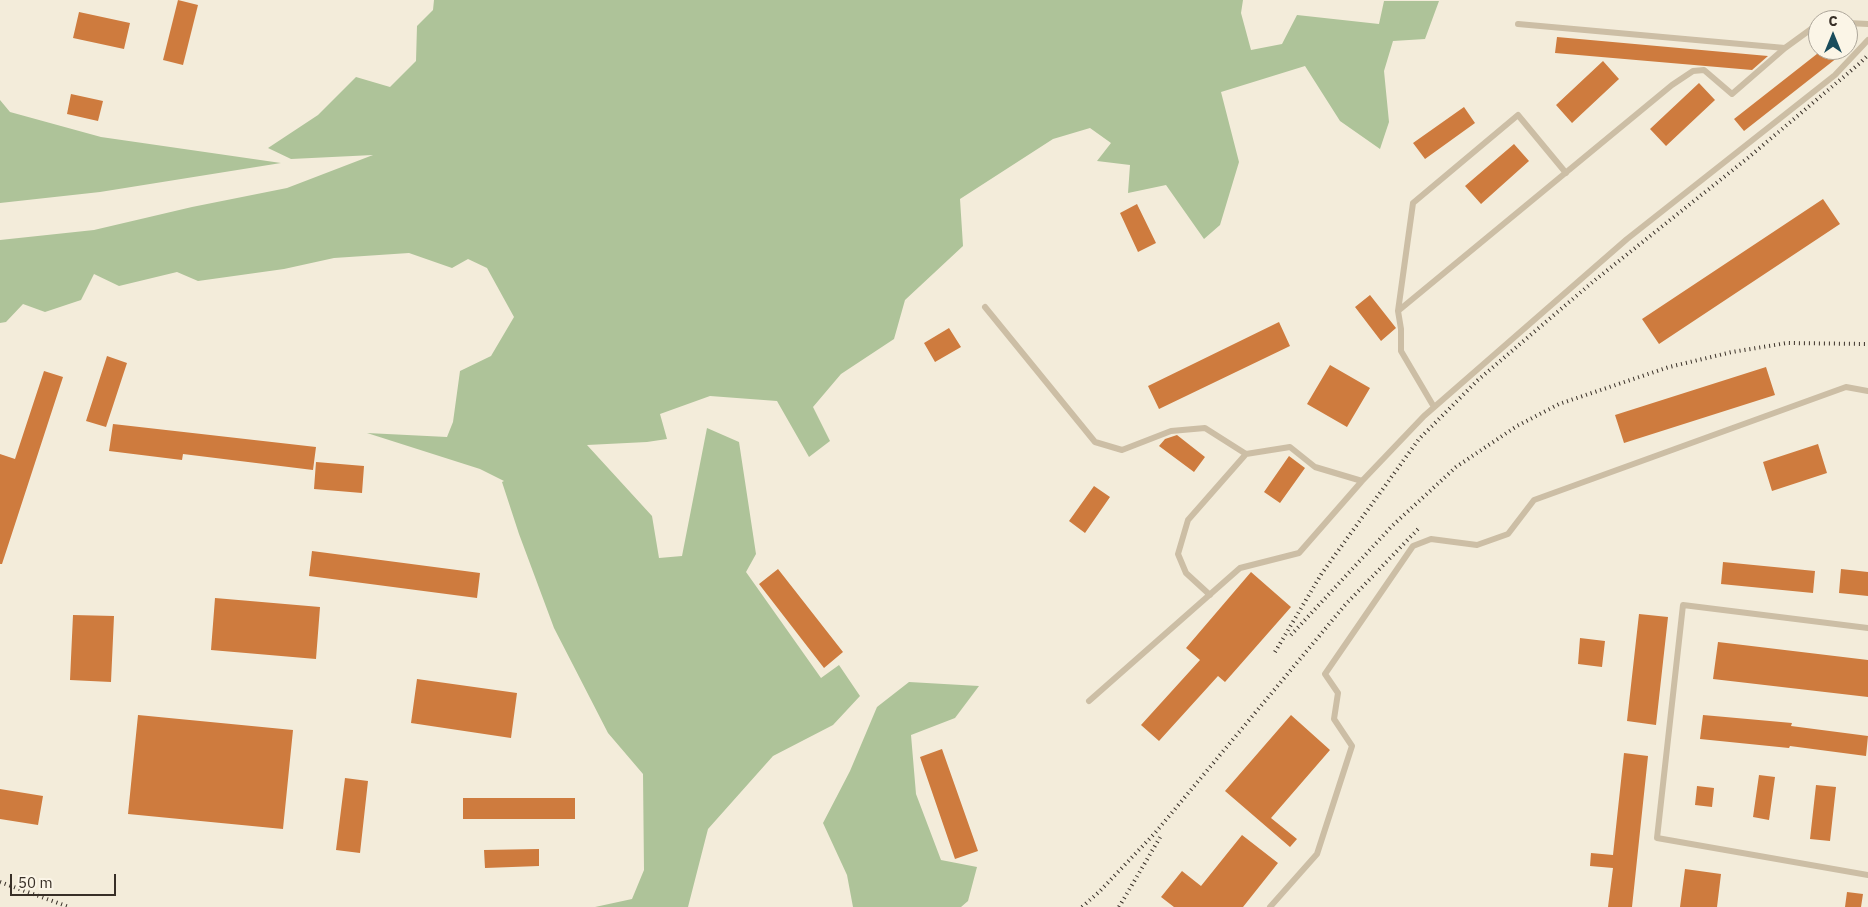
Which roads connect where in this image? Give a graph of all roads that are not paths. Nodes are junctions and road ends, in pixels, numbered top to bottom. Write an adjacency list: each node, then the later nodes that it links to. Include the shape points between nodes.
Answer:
1 (1518, 24): 4 (lane)
2 (1808, 31): 4 (lane)
3 (1868, 40): 9 (lane, via 1834,75 1627,239)
4 (1785, 48): 5 (lane, via 1732,94 1704,70 1693,71)
5 (1566, 173): 7 (lane); 7 (lane, via 1518,115 1413,203)
6 (985, 307): 10 (lane, via 1095,442 1122,450 1171,431 1205,428)
7 (1398, 311): 9 (lane, via 1401,351)
8 (1868, 391): 16 (lane, via 1846,386 1534,500 1508,534 1477,545 1431,539 1413,546 1325,674 1338,693 1334,719 1352,746 1317,854)
9 (1434, 407): 11 (lane)
10 (1246, 454): 11 (lane, via 1290,446 1315,467); 12 (lane, via 1188,520 1178,554 1186,574)
11 (1362, 481): 12 (lane, via 1298,553 1240,568)
12 (1210, 595): 14 (lane)
13 (1868, 628): 15 (lane, via 1683,605 1657,838)
14 (1089, 701)
15 (1868, 875)
16 (1270, 907)

